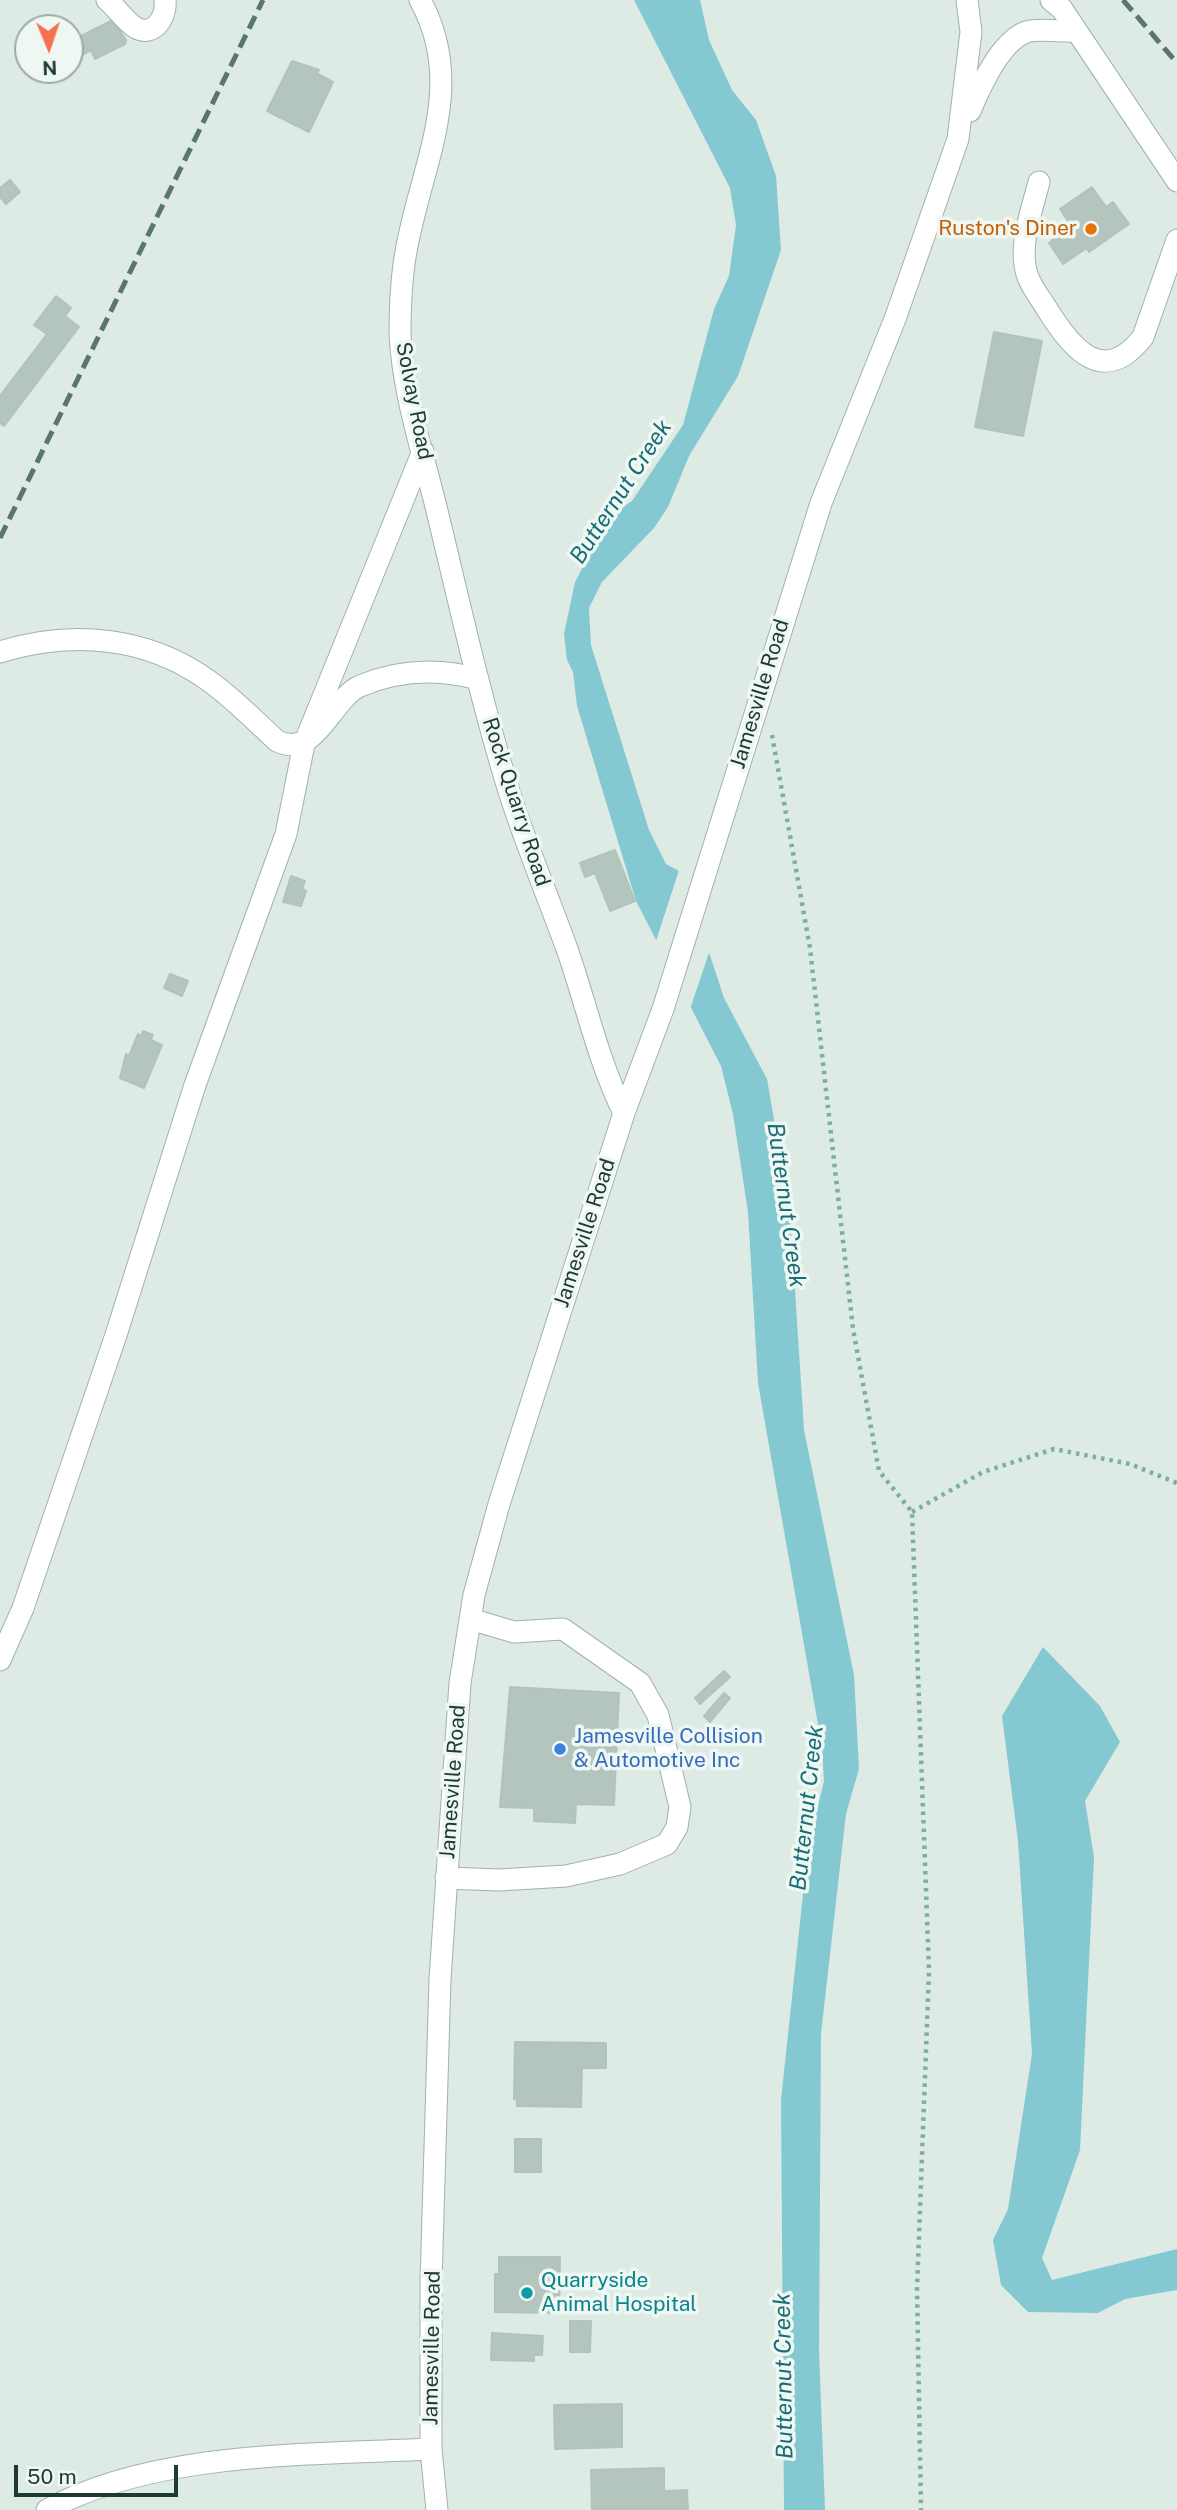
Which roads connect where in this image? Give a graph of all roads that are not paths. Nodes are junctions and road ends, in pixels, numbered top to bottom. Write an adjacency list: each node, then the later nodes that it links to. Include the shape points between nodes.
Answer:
1 (107, 0): 2 (street, via 136,28 147,29 163,18)
2 (165, 0)
3 (420, 0): 11 (street, Solvay Road, via 439,49 440,115 404,263 400,333 408,394)
4 (967, 0): 7 (street, Jamesville Road, via 971,32)
5 (1051, 0): 6 (street)
6 (1076, 31): 7 (street, via 1026,32 1003,50 981,83); 8 (street)
7 (958, 139): 15 (street, Jamesville Road, via 895,319 821,503 663,1009)
8 (1177, 181)
9 (1039, 182): 10 (street, via 1025,250 1027,276 1065,338 1085,358 1107,360 1134,348 1143,337)
10 (1177, 240)
11 (423, 451): 13 (street, Solvay Road); 14 (street)
12 (0, 652): 14 (street, via 83,638 158,652 209,681 277,741 288,746)
13 (478, 679): 14 (street, via 422,671 357,687); 15 (street, Rock Quarry Road, via 508,788 612,1090)
14 (304, 744): 17 (street, via 286,834 195,1085 117,1335 28,1595)
15 (624, 1113): 16 (street, Jamesville Road, via 499,1504)
16 (470, 1619): 18 (street, Jamesville Road, via 460,1683); 18 (street, via 514,1632 563,1629 640,1683 659,1715 680,1807 677,1827 667,1844 620,1864 566,1877)
17 (0, 1660)
18 (446, 1878): 19 (street, Jamesville Road, via 431,2282)
19 (430, 2449): 20 (street, via 210,2463 96,2488); 21 (street, Jamesville Road)
20 (47, 2510)
21 (437, 2510)

